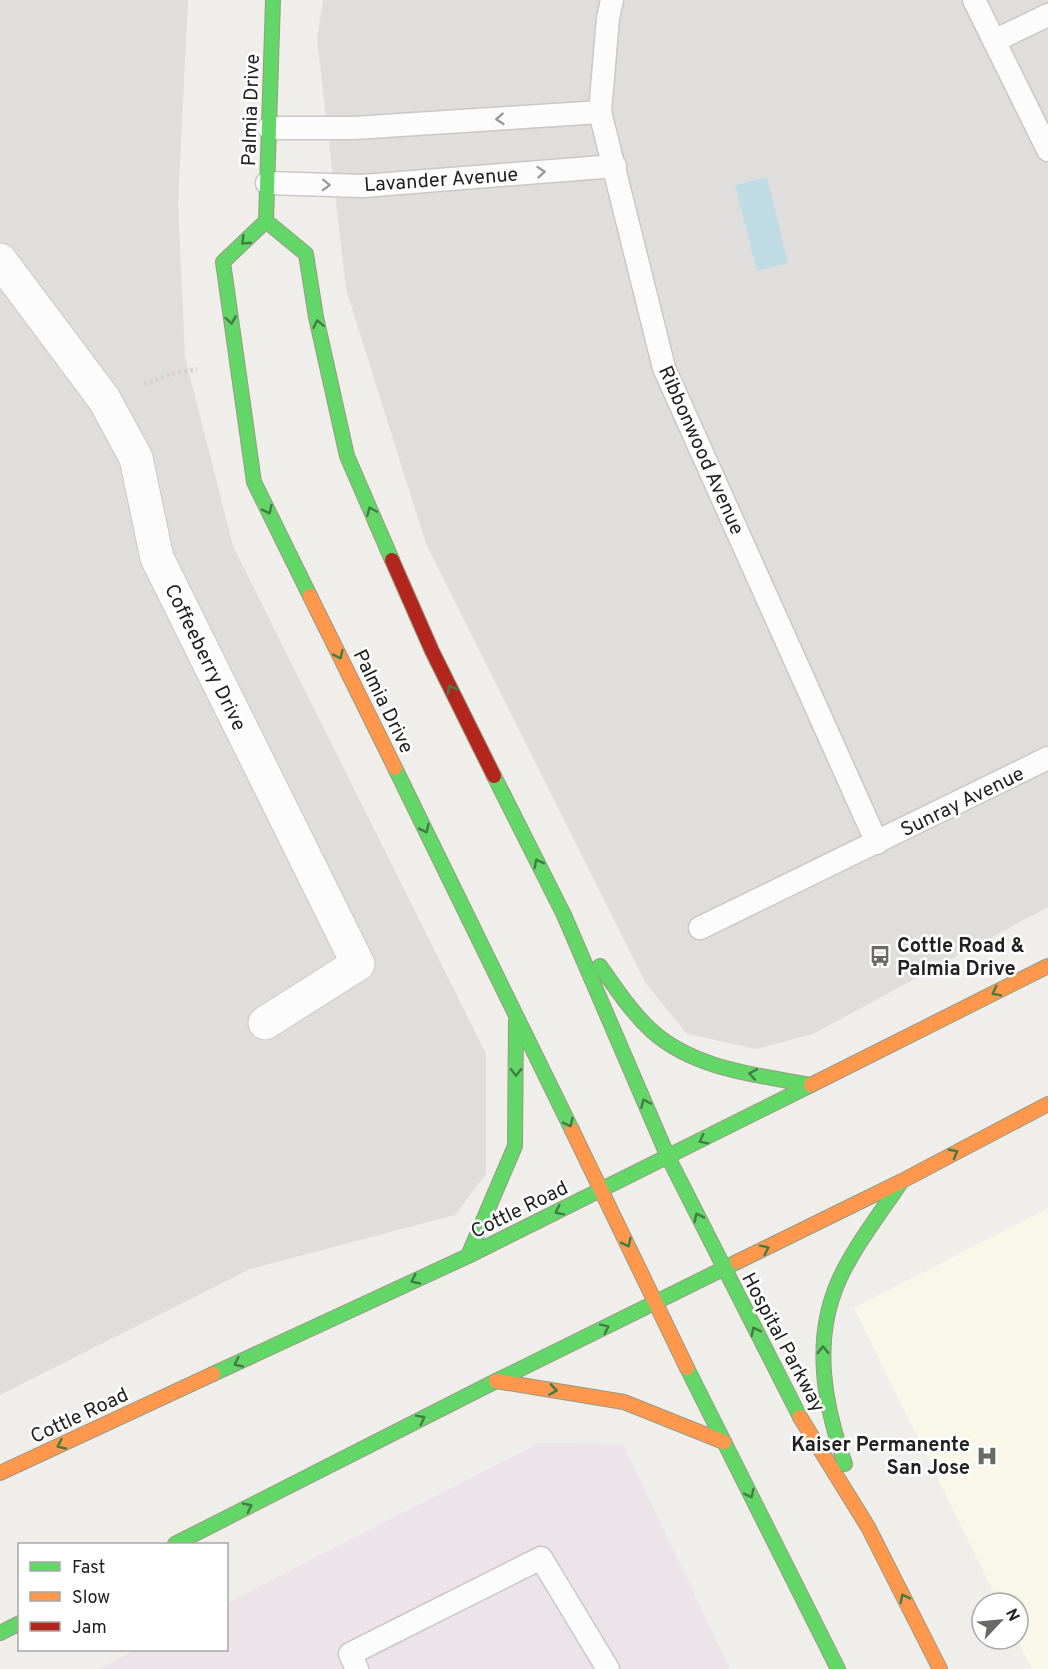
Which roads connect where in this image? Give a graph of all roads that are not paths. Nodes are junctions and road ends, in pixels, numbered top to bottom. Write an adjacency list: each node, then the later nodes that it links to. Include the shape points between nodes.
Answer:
1 (273, 0): 7 (street, Palmia Drive)
2 (612, 0): 6 (lane, Ribbonwood Avenue)
3 (974, 0): 5 (lane)
4 (1048, 15): 5 (lane)
5 (994, 41): 8 (lane)
6 (600, 112): 7 (lane, one-way to 7, via 354,128); 9 (lane, Ribbonwood Avenue)
7 (269, 128): 10 (street, Palmia Drive)
8 (1048, 150)
9 (615, 166): 10 (lane, Lavander Avenue, one-way to 9, via 363,186); 14 (lane, Ribbonwood Avenue, via 664,369)
10 (267, 183): 11 (street, Palmia Drive)
11 (266, 221): 15 (street, one-way to 11, via 432,651 347,456 306,254); 18 (street, Palmia Drive, one-way to 18, via 223,262 254,482)
12 (0, 260): 19 (street, Coffeeberry Drive, via 104,399 136,458 157,558 358,964)
13 (1048, 758): 14 (lane, Sunray Avenue)
14 (877, 843): 16 (lane, Sunray Avenue)
15 (564, 915): 20 (street, one-way to 15, via 734,1071 682,1052 653,1032 626,1001); 22 (street, one-way to 15)
16 (700, 928)
17 (1048, 966): 20 (street, Cottle Road, one-way to 20)
18 (516, 1013): 24 (street, Palmia Drive, one-way to 24); 25 (street, one-way to 25, via 515,1146)
19 (265, 1023)
20 (811, 1085): 22 (street, Cottle Road, one-way to 22)
21 (1048, 1104): 23 (street, one-way to 21)
22 (668, 1157): 24 (street, Cottle Road); 26 (street, Hospital Parkway, one-way to 22)
23 (902, 1181): 26 (street, one-way to 23); 31 (street, one-way to 23, via 831,1427 824,1386 823,1340 833,1294)
24 (602, 1190): 25 (street, Cottle Road, one-way to 25); 27 (street, one-way to 27)
25 (468, 1256): 30 (street, Cottle Road, one-way to 30)
26 (723, 1269): 27 (street); 31 (street, Hospital Parkway, one-way to 26, via 794,1408)
27 (657, 1303): 28 (street, one-way to 27); 29 (street)
28 (496, 1381): 29 (street, one-way to 29, via 624,1402); 32 (street, one-way to 28)
29 (724, 1442): 37 (street, one-way to 37)
30 (0, 1473)
31 (868, 1527): 38 (street, Hospital Parkway, one-way to 31)
32 (179, 1543)
33 (18, 1624): 34 (street)
34 (0, 1633)
35 (357, 1669): 36 (lane, via 350,1654 541,1558)
36 (608, 1669)
37 (838, 1669)
38 (940, 1669)

